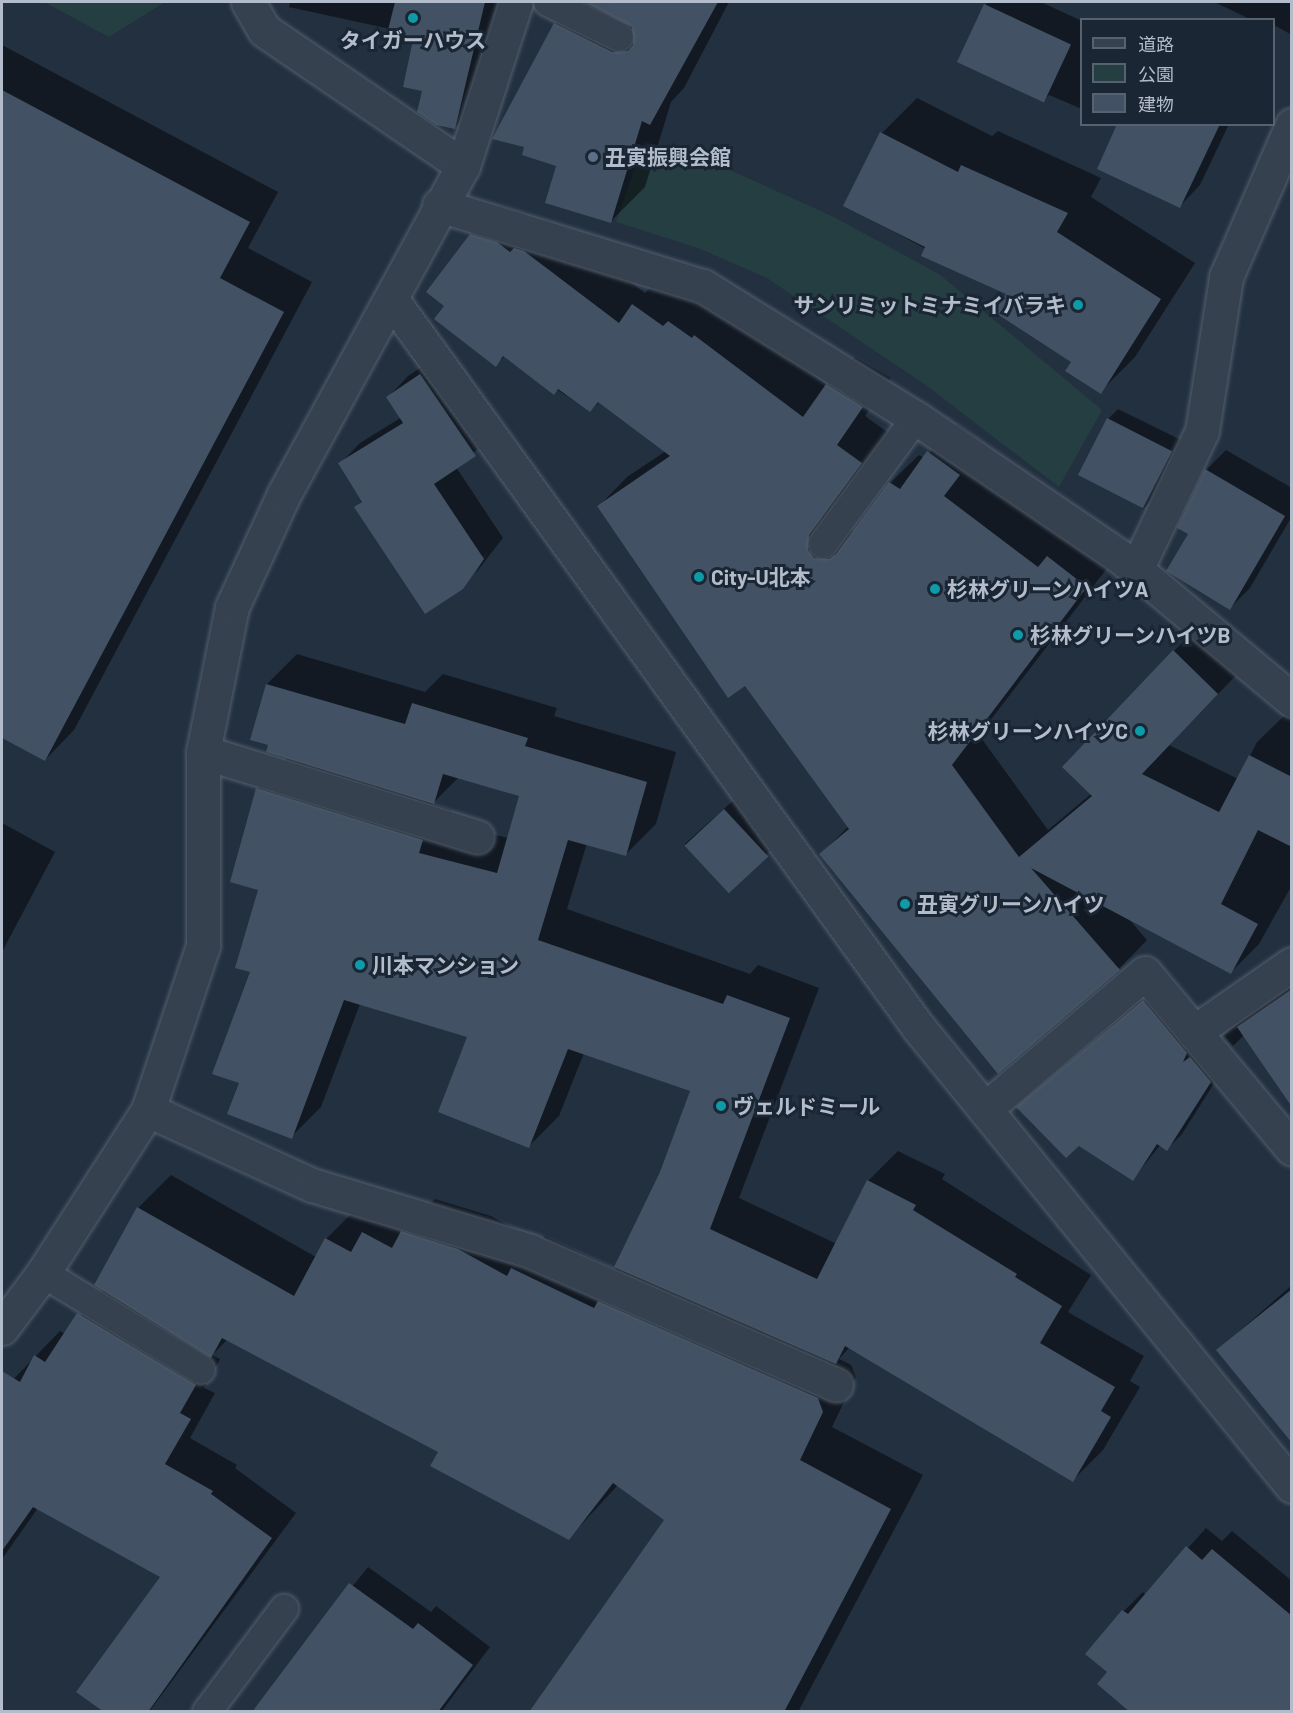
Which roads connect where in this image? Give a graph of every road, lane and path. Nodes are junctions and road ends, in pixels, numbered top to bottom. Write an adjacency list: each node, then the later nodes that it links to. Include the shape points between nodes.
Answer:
1 (248, 2): 6 (street, via 264,30)
2 (516, 2): 6 (street)
3 (548, 2): 4 (lane)
4 (618, 37)
5 (1292, 125): 11 (street, via 1226,277 1202,430)
6 (463, 166): 7 (street)
7 (439, 205): 8 (street); 9 (street, via 703,286)
8 (392, 300): 13 (street, via 284,494 232,607); 17 (street, via 918,1027)
9 (916, 418): 10 (lane); 11 (street)
10 (824, 544)
11 (1136, 570): 12 (street)
12 (1292, 700)
13 (203, 752): 14 (street); 18 (street, via 202,946)
14 (477, 837)
15 (1292, 964): 16 (street)
16 (1194, 1032): 17 (street, via 1145,974); 19 (street)
17 (985, 1109): 24 (street)
18 (148, 1110): 20 (street); 23 (street, via 312,1185 530,1251)
19 (1292, 1149)
20 (43, 1273): 21 (street); 22 (lane)
21 (2, 1328)
22 (201, 1370)
23 (836, 1385)
24 (1292, 1486)
25 (284, 1609): 26 (lane)
26 (207, 1712)

